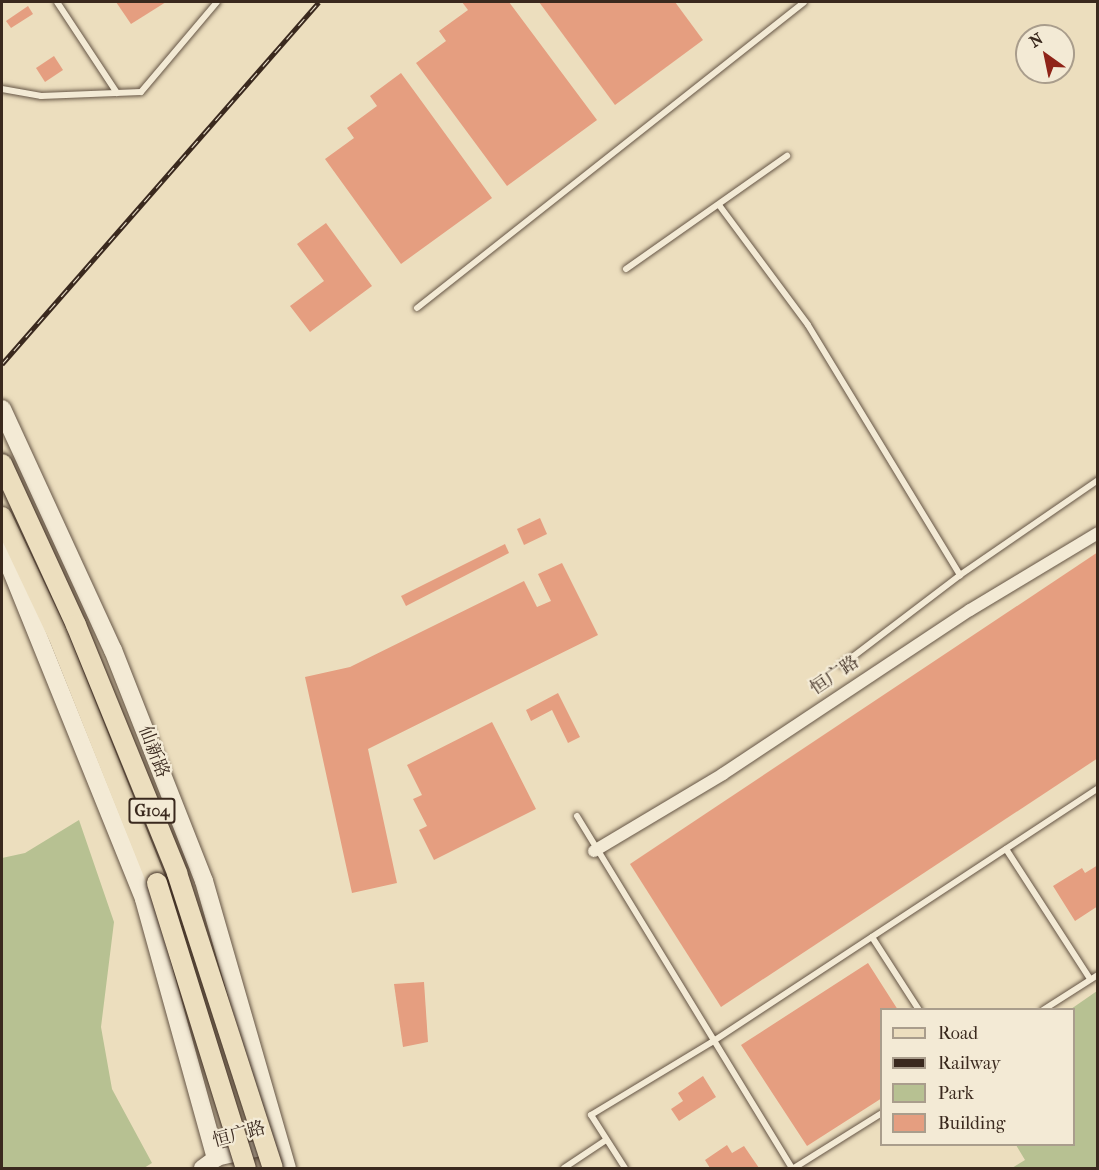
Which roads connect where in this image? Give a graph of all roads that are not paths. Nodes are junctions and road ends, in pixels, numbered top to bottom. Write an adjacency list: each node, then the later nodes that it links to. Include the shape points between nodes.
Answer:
1 (57, 2): 5 (lane)
2 (218, 2): 5 (lane, via 141,92)
3 (804, 2): 9 (lane)
4 (2, 89): 5 (lane, via 41,96)
5 (117, 93)
6 (787, 156): 7 (lane)
7 (719, 205): 8 (lane); 18 (lane, via 808,326)
8 (626, 269)
9 (417, 308)
10 (2, 409): 32 (main road, 仙新路, via 113,650 204,881)
11 (2, 424): 32 (main road, 仙新路, via 152,759 196,872)
12 (2, 464): 35 (main road, 仙新路 / G104, bridge, via 76,625 177,873)
13 (1098, 480): 18 (lane)
14 (2, 517): 34 (main road, bridge, via 58,635 157,883)
15 (1098, 533): 23 (street, 恒广路, via 970,610 723,774)
16 (2, 547): 33 (main road, via 144,899)
17 (2, 559): 33 (main road, via 150,932)
18 (960, 575): 19 (lane)
19 (842, 665)
20 (1098, 788): 22 (lane)
21 (577, 816): 23 (lane)
22 (1006, 849): 24 (lane); 26 (lane)
23 (594, 850): 29 (lane)
24 (872, 937): 27 (lane); 29 (lane)
25 (1098, 975): 26 (lane)
26 (1090, 980): 28 (lane)
27 (918, 1008)
28 (1046, 1008)
29 (712, 1042): 31 (lane, via 591,1115); 39 (lane)
30 (880, 1114): 39 (lane)
31 (606, 1140): 37 (lane); 38 (lane)
32 (279, 1144): 33 (street, 恒广路); 34 (street, 恒广路); 36 (main road, 仙新路)
33 (213, 1165)
34 (244, 1168)
35 (273, 1168)
36 (289, 1168)
37 (564, 1168)
38 (625, 1168)
39 (793, 1168)

